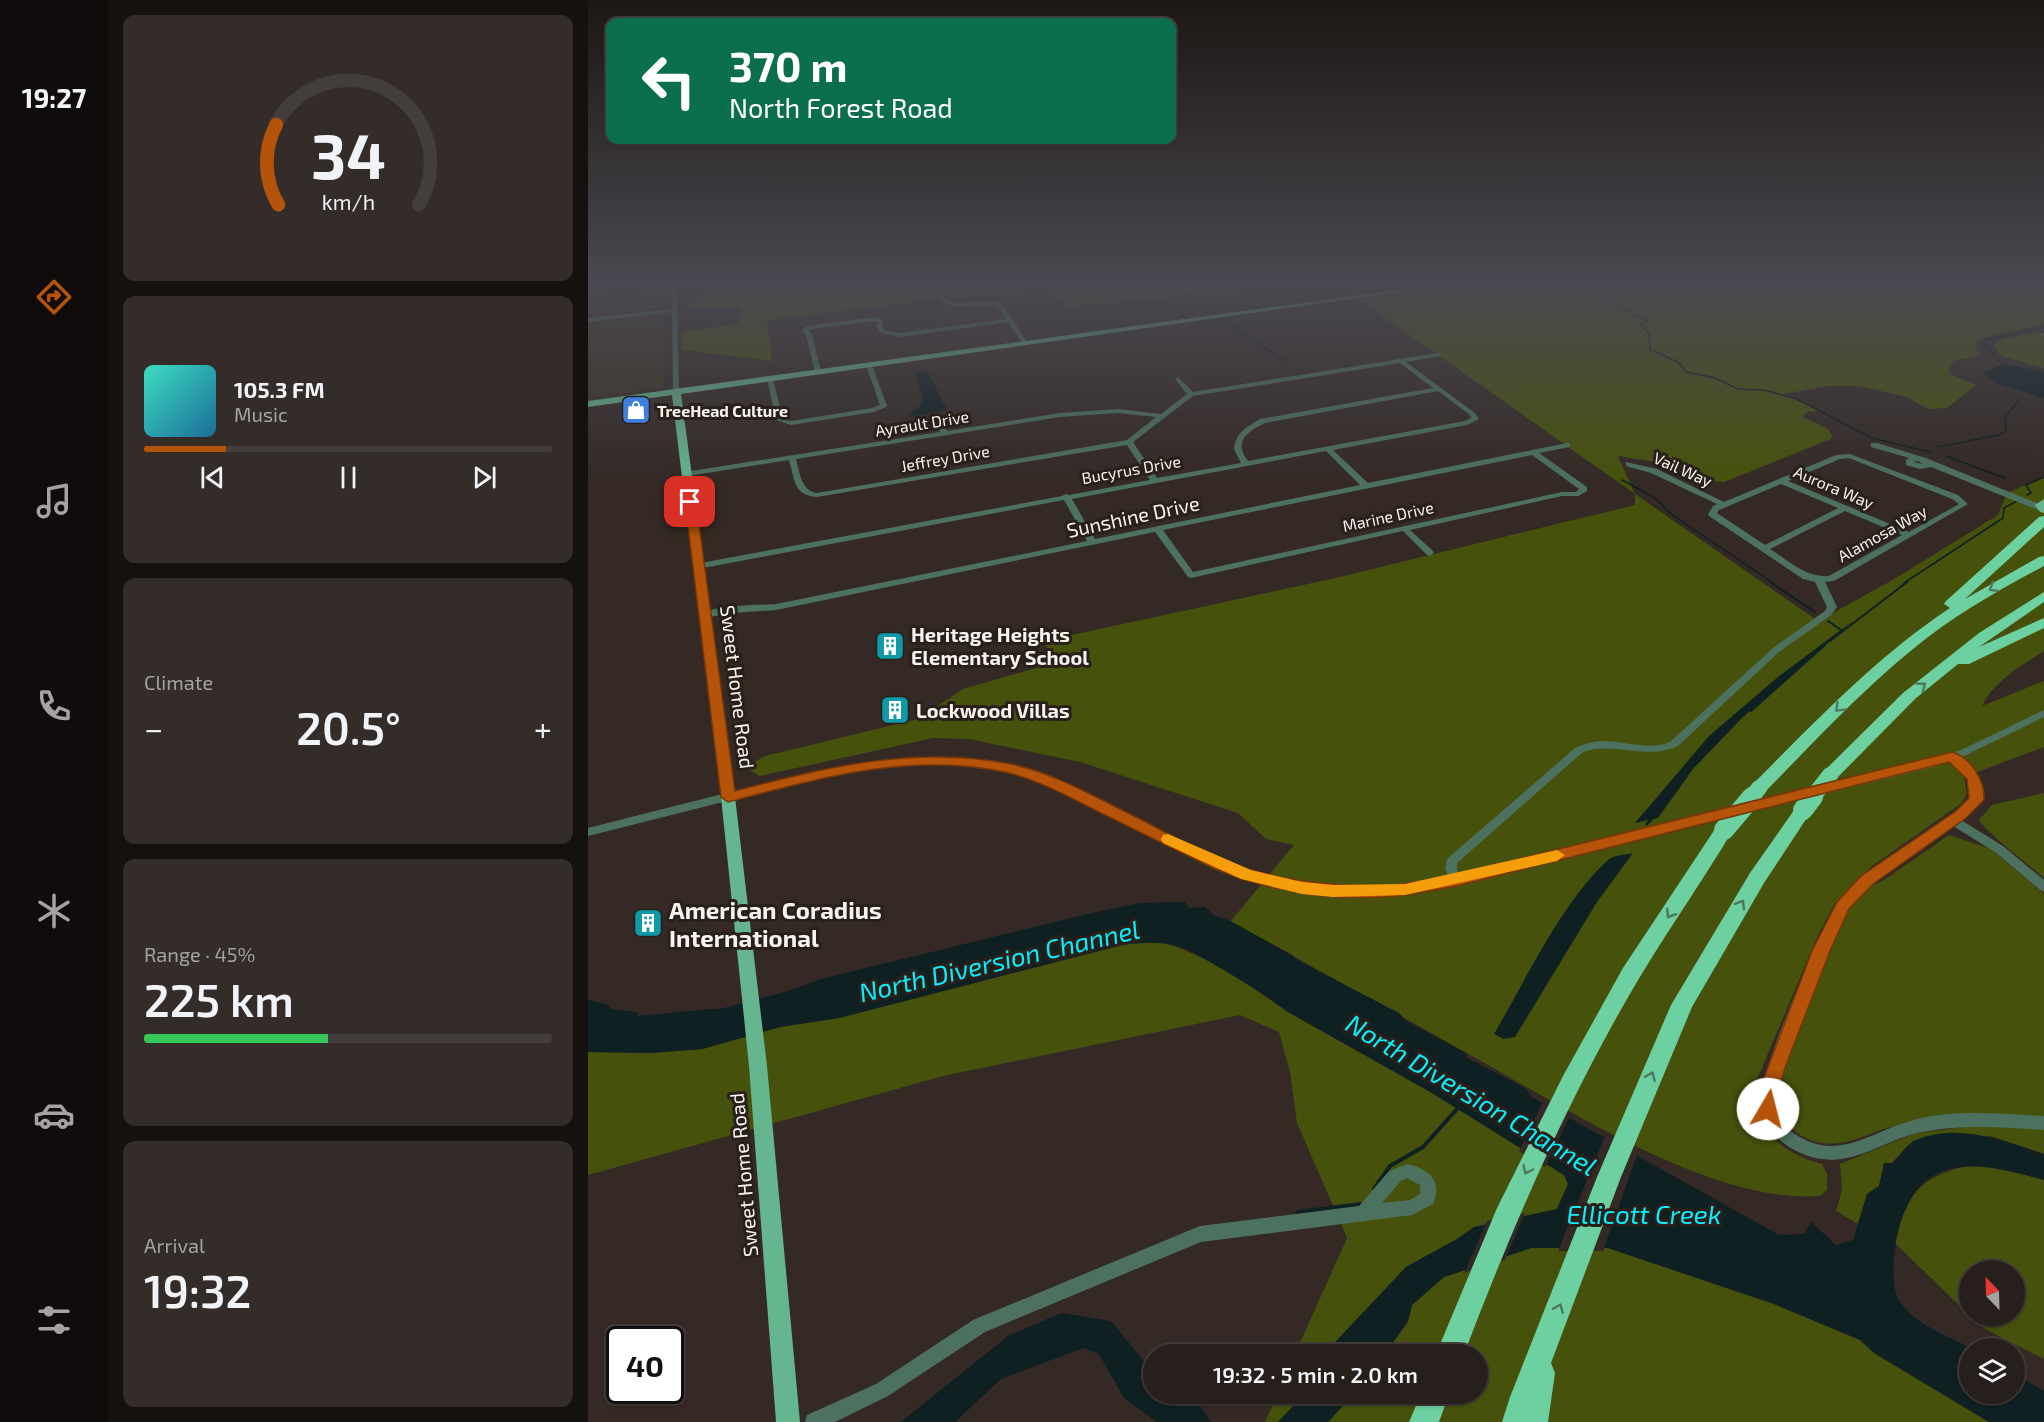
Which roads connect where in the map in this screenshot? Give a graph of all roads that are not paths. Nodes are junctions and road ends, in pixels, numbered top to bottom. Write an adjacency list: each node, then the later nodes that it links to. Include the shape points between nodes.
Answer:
1 (675, 348): 11 (street, Sweet Home Road)
2 (812, 348): 7 (street)
3 (987, 348): 6 (main road)
4 (1438, 355): 5 (street)
5 (1401, 361): 10 (street, Bucyrus Drive); 12 (street)
6 (869, 365): 7 (main road); 9 (street, via 884,406 791,423 780,420)
7 (818, 372): 9 (main road)
8 (1178, 378): 12 (street)
9 (770, 379): 11 (main road)
10 (1439, 389): 20 (street, Bucyrus Drive, via 1475,419); 23 (street, via 1263,421 1238,440 1237,452)
11 (676, 392): 13 (main road); 27 (main road, Sweet Home Road)
12 (1191, 394): 15 (street)
13 (588, 404)
14 (937, 415): 16 (street)
15 (1162, 416): 16 (street, Ayrault Drive, via 1089,412); 17 (street)
16 (944, 433): 22 (street, Ayrault Drive)
17 (1129, 442): 22 (street, Jeffrey Drive, via 817,495 801,489); 29 (street)
18 (1567, 445): 21 (street, Sunshine Drive)
19 (1874, 445): 24 (street)
20 (1327, 448): 23 (street, Bucyrus Drive); 31 (street)
21 (1533, 452): 31 (street, Sunshine Drive); 37 (street, Marine Drive, via 1584,489 1578,494 1562,494)
22 (792, 457): 27 (street, Ayrault Drive)
23 (1245, 463): 29 (street, Bucyrus Drive)
24 (1910, 463): 26 (street); 26 (street); 28 (street)
25 (1629, 464): 33 (street, Vail Way, via 1654,471)
26 (1924, 466): 35 (street)
27 (688, 474): 43 (main road, Sweet Home Road)
28 (1898, 474): 30 (street, Alamosa Way, via 1844,456); 38 (street, Alamosa Way, via 1964,504)
29 (1154, 480): 32 (street, Bucyrus Drive)
30 (1781, 481): 33 (street, Alamosa Way); 34 (street, Aurora Way)
31 (1366, 486): 36 (street, Sunshine Drive)
32 (1066, 496): 39 (street); 43 (street, Bucyrus Drive)
33 (1725, 505): 40 (street, Alamosa Way, via 1712,514)
34 (1844, 508): 38 (street, Aurora Way); 40 (street)
35 (2043, 509): 48 (highway, via 1942,610)
36 (1157, 528): 37 (street, Marine Drive, via 1191,575 1202,576); 39 (street, Sunshine Drive)
37 (1404, 528): 41 (street)
38 (1909, 535): 44 (street, Alamosa Way, via 1831,579)
39 (1092, 542): 46 (street, Sunshine Drive, via 776,607)
40 (1764, 549): 44 (street, Alamosa Way, via 1806,577)
41 (1430, 553)
42 (2044, 560): 48 (highway, one-way to 48)
43 (698, 566): 46 (main road, Sweet Home Road)
44 (1819, 580): 55 (street, via 1832,607 1828,613 1776,650 1674,744 1661,749 1595,744 1579,750 1451,862)
45 (2044, 596): 49 (highway, via 1984,636)
46 (704, 615): 52 (main road, Sweet Home Road)
47 (2044, 622): 49 (highway)
48 (1930, 630): 60 (highway, one-way to 60, bridge, via 1854,693 1724,830 1620,993 1572,1080 1494,1245)
49 (1944, 670): 59 (highway, one-way to 49, bridge, via 1682,1005 1757,878 1830,775 1910,696)
50 (2044, 713): 51 (street)
51 (1952, 757): 53 (street, via 1971,775 1978,794 1972,806); 55 (street)
52 (728, 797): 54 (street); 55 (street, via 857,766 918,760 974,762 1049,781 1221,865 1270,882 1362,892 1405,890); 62 (main road, Sweet Home Road, via 758,1066)
53 (1952, 820): 56 (street, via 1999,849); 57 (street, via 1867,880 1843,906 1777,1065 1768,1091 1769,1113 1791,1139 1826,1152 1846,1151 1930,1123)
54 (588, 832)
55 (1457, 880)
56 (2044, 887)
57 (2044, 1123)
58 (1363, 1213): 63 (street, via 1200,1234 979,1326 882,1390)
59 (1546, 1341): 65 (highway); 66 (highway)
60 (1454, 1344)
61 (1431, 1404): 64 (highway)
62 (788, 1422)
63 (814, 1422)
64 (1425, 1422)
65 (1517, 1422)
66 (1533, 1422)

